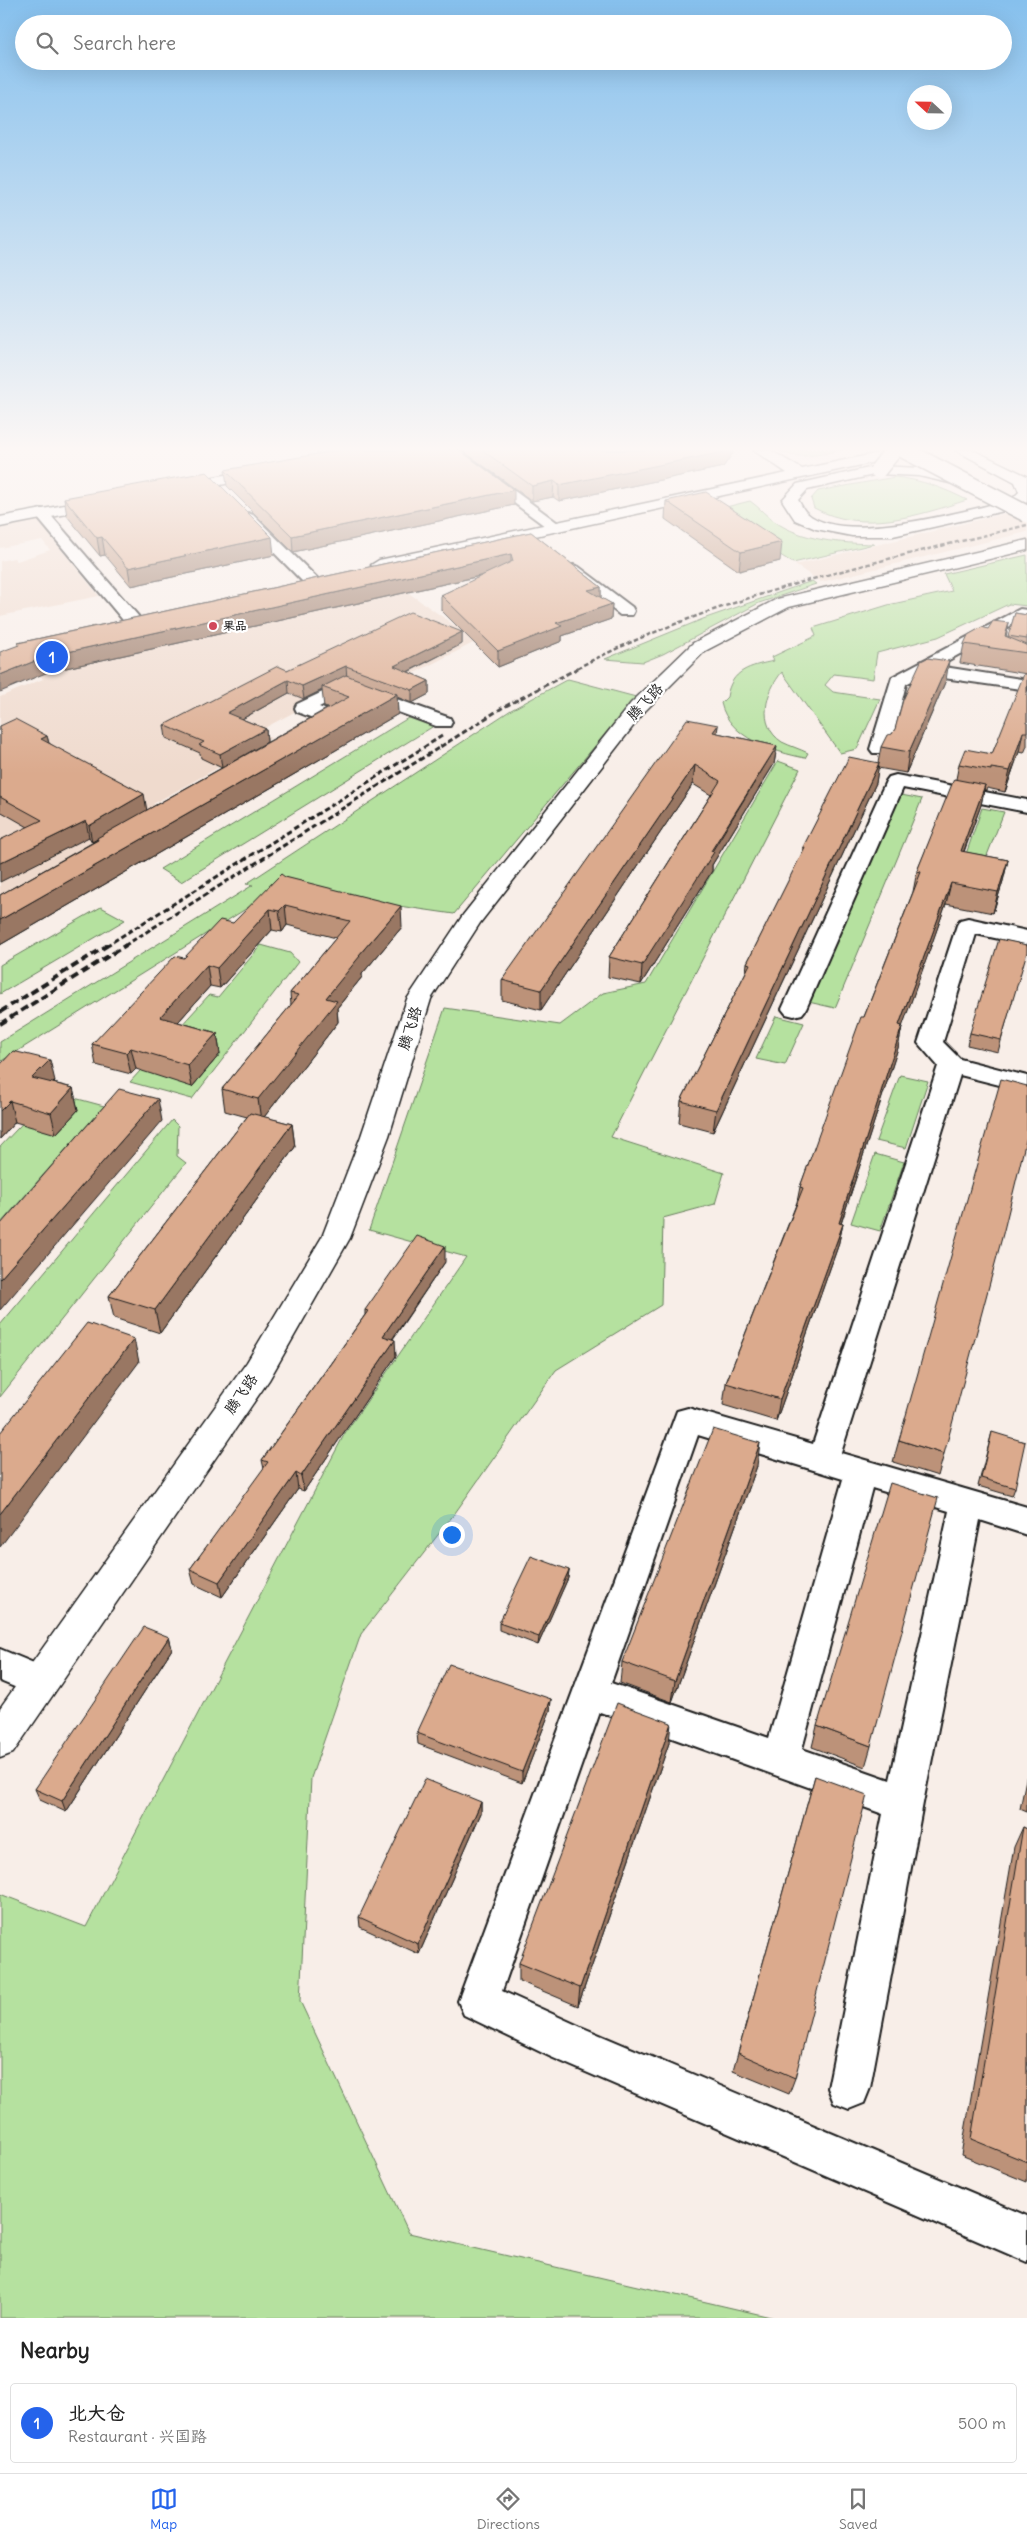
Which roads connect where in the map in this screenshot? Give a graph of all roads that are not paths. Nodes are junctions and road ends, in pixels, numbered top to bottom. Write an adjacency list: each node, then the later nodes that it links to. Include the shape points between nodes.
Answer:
1 (79, 558): 13 (street)
2 (288, 558): 8 (street)
3 (410, 558): 6 (main road)
4 (972, 558): 30 (main road, 腾飞路, via 783,603 699,647 638,706 471,920 419,999 375,1136 336,1238 258,1371)
5 (564, 563): 10 (street)
6 (367, 568)
7 (330, 577): 8 (main road)
8 (311, 581): 9 (main road)
9 (292, 585)
10 (626, 611)
11 (1027, 615): 15 (street, via 1020,614)
12 (151, 617): 13 (main road)
13 (132, 621): 14 (main road)
14 (114, 625)
15 (921, 669): 16 (street); 19 (street, via 898,681)
16 (1027, 685)
17 (443, 722): 18 (street, via 346,686 304,708 328,717)
18 (286, 741)
19 (880, 749)
20 (1027, 806): 22 (street, via 896,781)
21 (1027, 938): 23 (street, via 968,925 930,1043)
22 (794, 1009)
23 (951, 1065): 24 (street); 25 (street)
24 (1027, 1084)
25 (823, 1460): 26 (street); 31 (street, via 688,1420)
26 (861, 1472): 27 (street); 33 (street)
27 (967, 1503): 28 (street); 34 (street)
28 (1027, 1521)
29 (0, 1664): 30 (street)
30 (41, 1682): 32 (main road, 腾飞路)
31 (590, 1692): 33 (street); 36 (street, via 478,2001 566,2042)
32 (0, 1740)
33 (781, 1758): 34 (street)
34 (904, 1803): 35 (street)
35 (849, 2088)
36 (1027, 2239)

